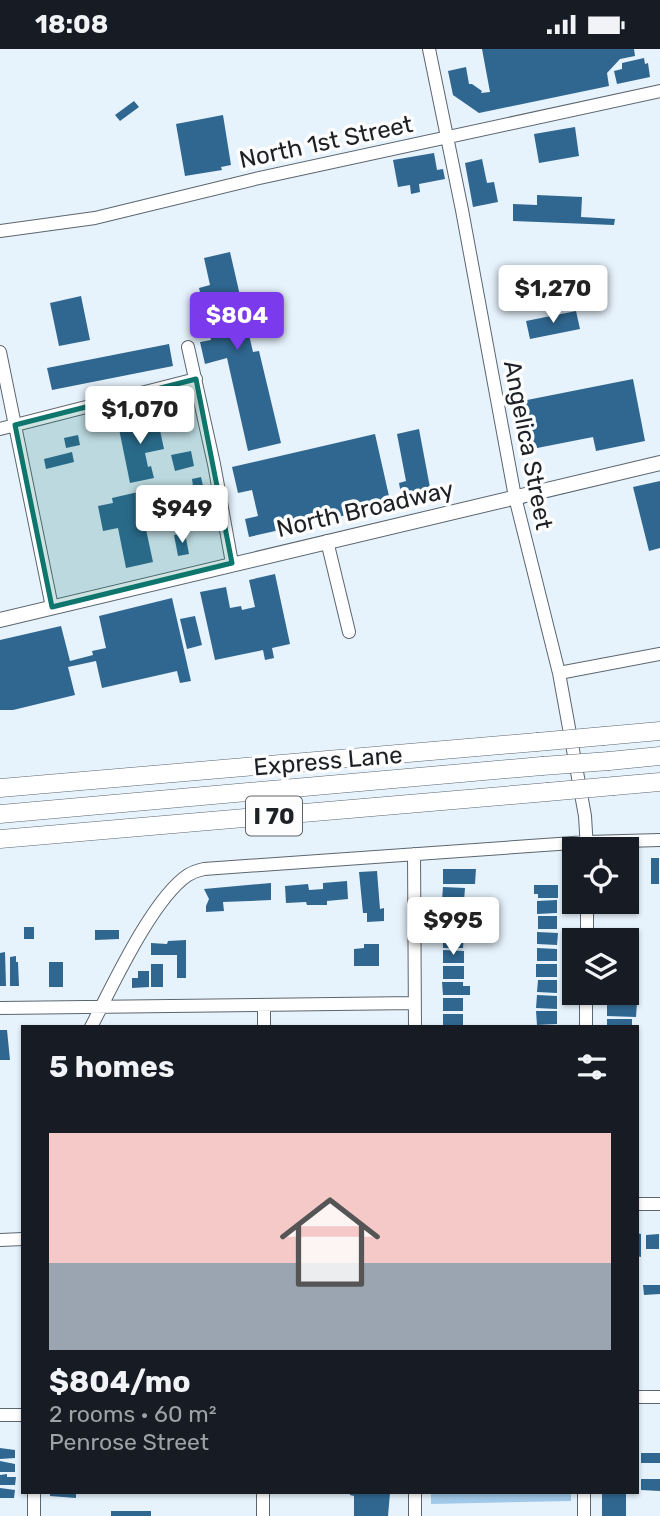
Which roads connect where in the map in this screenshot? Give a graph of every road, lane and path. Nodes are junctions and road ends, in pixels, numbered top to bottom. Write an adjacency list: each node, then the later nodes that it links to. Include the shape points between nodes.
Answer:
1 (429, 49): 3 (street, Angelica Street)
2 (660, 91): 3 (street, North 1st Street)
3 (447, 137): 4 (street, North 1st Street, via 96,218); 11 (street, Angelica Street)
4 (0, 231)
5 (188, 347): 7 (street)
6 (0, 352): 8 (street)
7 (196, 379): 8 (street); 13 (street)
8 (15, 425): 9 (street); 14 (street)
9 (0, 429)
10 (660, 463): 11 (main road, North Broadway)
11 (515, 497): 12 (main road, North Broadway); 18 (street, Angelica Street)
12 (327, 541): 13 (main road, North Broadway); 16 (street)
13 (232, 563): 14 (main road, North Broadway)
14 (52, 607): 15 (main road, North Broadway)
15 (0, 620)
16 (349, 632)
17 (660, 654): 18 (street)
18 (559, 673): 24 (street, Angelica Street)
19 (660, 731): 22 (highway, I 70, bridge)
20 (660, 756): 23 (highway, Express Lane, bridge)
21 (660, 782): 25 (highway, I 70, bridge)
22 (0, 788)
23 (0, 814)
24 (586, 837)
25 (0, 839)
26 (660, 840): 27 (street)
27 (639, 841)
28 (562, 846): 29 (street)
29 (414, 853): 30 (street); 33 (street, via 217,866 189,874 151,917)
30 (415, 1003): 31 (street); 37 (street)
31 (264, 1005): 33 (street); 36 (street)
32 (586, 1005): 38 (street)
33 (102, 1006): 34 (street); 35 (street)
34 (0, 1008)
35 (92, 1025)
36 (264, 1025)
37 (415, 1025)
38 (586, 1025)
39 (660, 1203): 40 (street)
40 (639, 1205)
41 (0, 1240): 42 (street)
42 (21, 1240)
43 (639, 1397): 44 (street)
44 (660, 1397)
45 (0, 1415): 46 (street)
46 (21, 1415)
47 (34, 1494): 51 (street)
48 (263, 1494): 52 (street)
49 (415, 1494): 53 (street)
50 (584, 1494): 54 (street)
51 (34, 1516)
52 (263, 1516)
53 (415, 1516)
54 (584, 1516)

